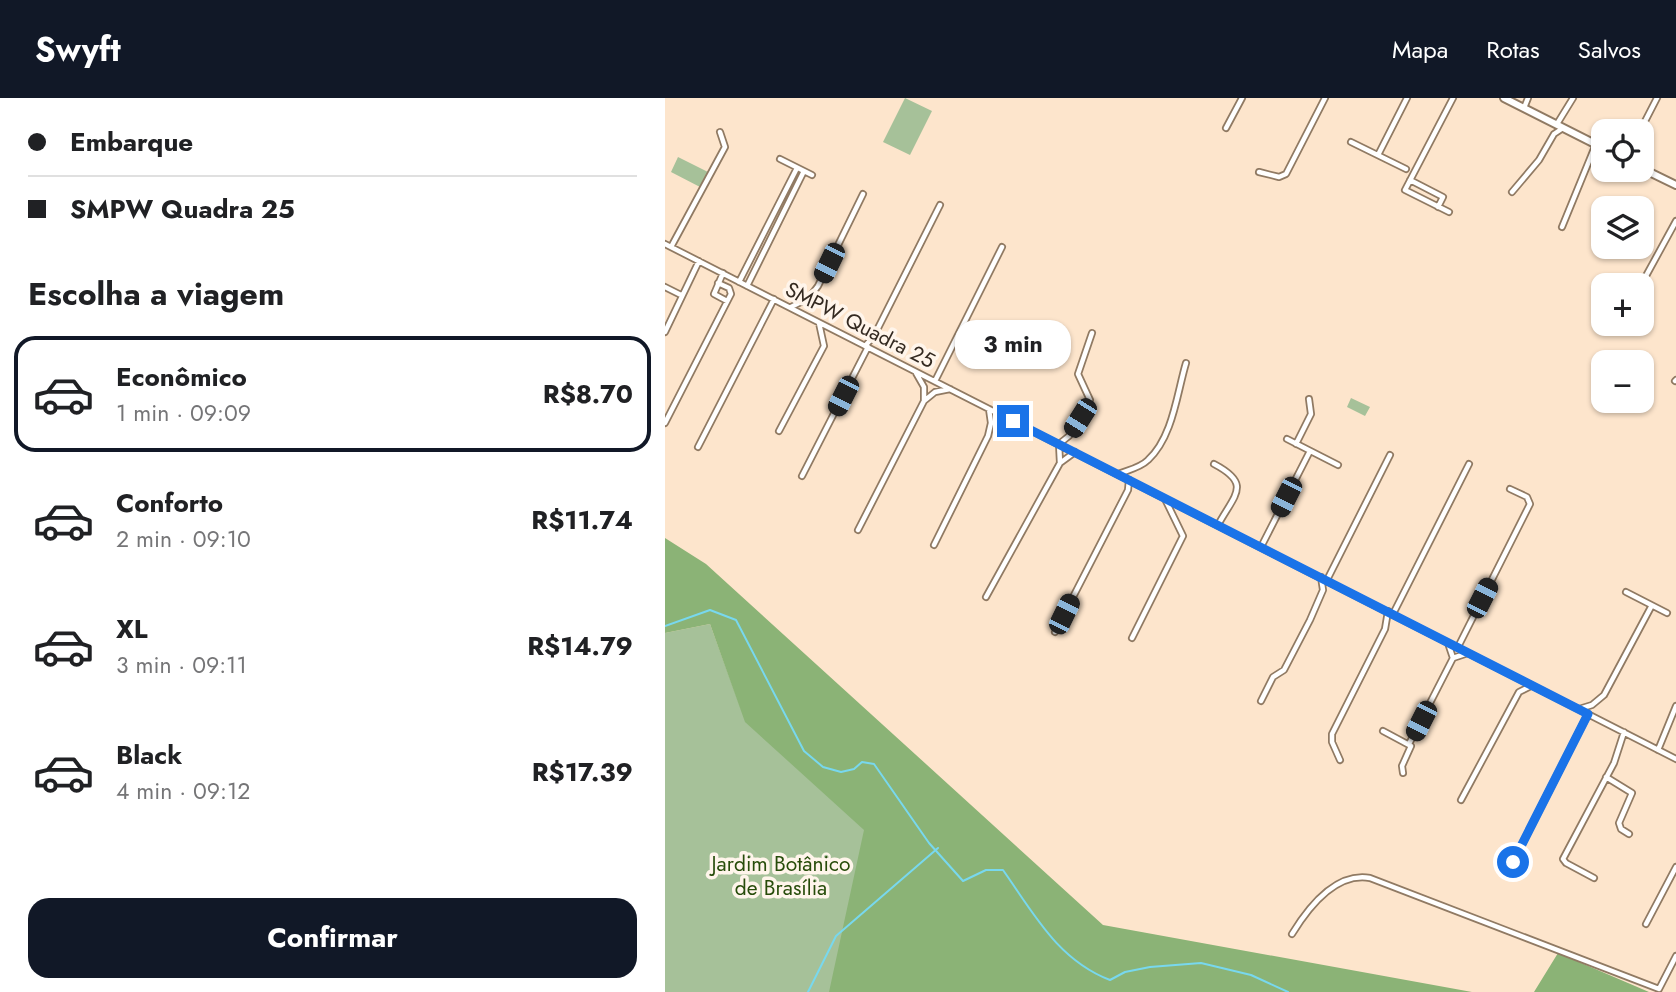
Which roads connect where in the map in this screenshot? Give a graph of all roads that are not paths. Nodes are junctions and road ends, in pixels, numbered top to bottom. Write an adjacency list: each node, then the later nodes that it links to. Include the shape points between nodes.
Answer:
1 (1242, 98): 12 (street)
2 (1325, 98): 23 (street, via 1286,174 1279,177)
3 (1407, 98): 17 (street)
4 (1453, 98): 26 (street)
5 (1504, 98): 9 (street)
6 (1528, 98): 9 (street)
7 (1573, 98): 11 (street)
8 (1657, 98): 10 (street)
9 (1524, 108): 11 (street)
10 (1646, 119)
11 (1557, 125): 14 (street); 14 (street); 16 (street)
12 (1226, 128)
13 (720, 132): 38 (street, via 725,147)
14 (1555, 134): 28 (street)
15 (1351, 142): 17 (street)
16 (1591, 142)
17 (1378, 156): 21 (street)
18 (780, 159): 20 (street)
19 (1591, 165): 36 (street)
20 (797, 168): 22 (street); 33 (street)
21 (1406, 169)
22 (804, 172): 25 (street); 34 (street)
23 (1259, 172)
24 (1654, 174): 27 (street)
25 (812, 175)
26 (1410, 180): 31 (street, via 1405,190); 31 (street, via 1443,197)
27 (1676, 185)
28 (1512, 192)
29 (863, 194): 52 (street, via 818,286 809,298)
30 (940, 205): 56 (street)
31 (1438, 207): 32 (street)
32 (1449, 212)
33 (774, 213): 34 (street); 40 (street)
34 (782, 217): 42 (street)
35 (1676, 221): 43 (street)
36 (1562, 228)
37 (665, 244): 38 (street, SMPW Quadra 25)
38 (671, 247): 41 (street, SMPW Quadra 25)
39 (1002, 247): 59 (street)
40 (750, 260): 42 (street); 45 (street)
41 (699, 261): 44 (street, SMPW Quadra 25); 49 (street)
42 (758, 264): 47 (street)
43 (1648, 273)
44 (723, 274): 45 (street, SMPW Quadra 25); 46 (street)
45 (739, 282): 47 (street, SMPW Quadra 25)
46 (718, 283): 51 (street, via 715,295); 51 (street, via 731,291)
47 (747, 286): 50 (street, SMPW Quadra 25)
48 (665, 288): 49 (street)
49 (681, 295): 54 (street)
50 (774, 299): 52 (street, SMPW Quadra 25); 69 (street)
51 (727, 301): 64 (street)
52 (790, 307): 53 (street, SMPW Quadra 25)
53 (819, 322): 56 (street, SMPW Quadra 25); 65 (street, via 824,346)
54 (665, 332)
55 (1092, 333): 67 (street, via 1078,374 1090,400 1069,436)
56 (869, 347): 58 (street, SMPW Quadra 25); 79 (street)
57 (1186, 363): 77 (street, via 1174,413 1151,458)
58 (915, 371): 59 (street, SMPW Quadra 25); 62 (street, via 924,387)
59 (935, 381): 60 (street, SMPW Quadra 25)
60 (951, 389): 62 (street, via 935,392); 63 (street, SMPW Quadra 25)
61 (1309, 399): 68 (street, via 1311,414)
62 (924, 401): 84 (street)
63 (989, 409): 67 (street, SMPW Quadra 25); 85 (street, via 990,429)
64 (665, 423)
65 (779, 431)
66 (1287, 439): 68 (street)
67 (1059, 444): 71 (street, SMPW Quadra 25); 73 (street)
68 (1296, 444): 70 (street)
69 (698, 447)
70 (1310, 451): 76 (street); 86 (street)
71 (1075, 452): 73 (street); 78 (street, SMPW Quadra 25)
72 (1390, 455): 87 (street)
73 (1060, 463): 90 (street)
74 (1214, 464): 83 (street, via 1233,474 1238,486)
75 (1469, 464): 92 (street)
76 (1338, 465)
77 (1139, 467): 78 (street); 80 (street)
78 (1117, 474): 80 (street, SMPW Quadra 25)
79 (802, 476)
80 (1132, 481): 82 (street, SMPW Quadra 25); 94 (street)
81 (1510, 489): 97 (street, via 1527,497 1530,504)
82 (1165, 498): 83 (street, SMPW Quadra 25); 95 (street, via 1183,536)
83 (1218, 525): 86 (street, SMPW Quadra 25)
84 (858, 530)
85 (934, 545)
86 (1261, 547): 87 (street, SMPW Quadra 25)
87 (1327, 580): 88 (street); 88 (street); 92 (street, SMPW Quadra 25)
88 (1323, 590): 103 (street, via 1284,670 1273,677)
89 (1626, 592): 91 (street)
90 (986, 597)
91 (1651, 607): 93 (street); 105 (street, via 1604,695)
92 (1390, 612): 96 (street, SMPW Quadra 25); 116 (street, via 1332,734)
93 (1667, 613)
94 (1055, 632)
95 (1132, 638)
96 (1447, 642): 97 (street, SMPW Quadra 25); 99 (street)
97 (1458, 647): 98 (street, SMPW Quadra 25)
98 (1469, 653): 99 (street); 100 (street, SMPW Quadra 25)
99 (1453, 658): 111 (street)
100 (1517, 677): 101 (street, SMPW Quadra 25); 102 (street)
101 (1532, 685): 102 (street); 105 (street, SMPW Quadra 25)
102 (1519, 692): 119 (street)
103 (1261, 701)
104 (1676, 706): 110 (street)
105 (1579, 709): 106 (street, SMPW Quadra 25)
106 (1588, 714): 108 (street, SMPW Quadra 25); 121 (street)
107 (1383, 731): 111 (street)
108 (1624, 732): 109 (street, SMPW Quadra 25); 112 (street)
109 (1632, 737): 112 (street); 113 (street, SMPW Quadra 25)
110 (1661, 737): 113 (street); 114 (street)
111 (1409, 744): 117 (street)
112 (1622, 744): 118 (street)
113 (1652, 747): 114 (street, SMPW Quadra 25)
114 (1658, 750): 115 (street, SMPW Quadra 25)
115 (1676, 759)
116 (1340, 760)
117 (1403, 773)
118 (1606, 777): 120 (street, via 1632,793 1619,823); 123 (street, via 1563,859)
119 (1461, 800)
120 (1629, 834)
121 (1513, 862)
122 (1676, 867): 124 (street)
123 (1594, 878)
124 (1646, 924)
125 (1292, 934): 126 (street, via 1314,904 1340,882 1357,877 1370,878 1660,989)
126 (1676, 956)

